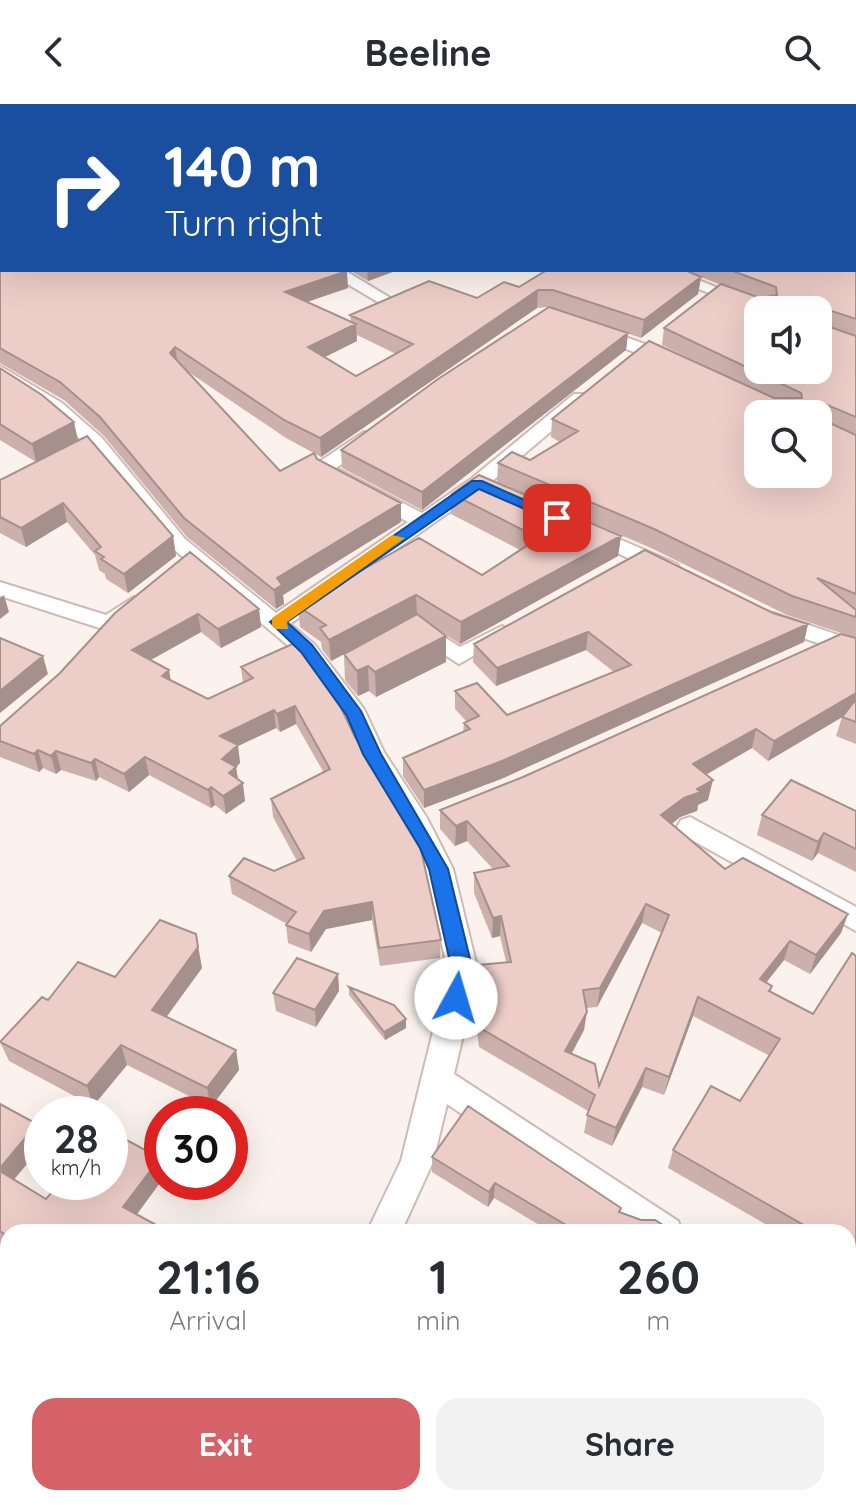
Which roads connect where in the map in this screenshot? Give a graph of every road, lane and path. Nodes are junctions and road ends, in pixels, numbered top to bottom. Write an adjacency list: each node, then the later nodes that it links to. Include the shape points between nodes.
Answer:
1 (336, 272): 5 (street)
2 (666, 272): 3 (street)
3 (718, 290): 4 (street); 6 (street)
4 (744, 301)
5 (394, 305)
6 (694, 309)
7 (574, 324): 8 (street)
8 (652, 343): 9 (street); 10 (street)
9 (624, 364)
10 (688, 368)
11 (0, 371): 25 (street, via 55,407 187,561)
12 (591, 389): 14 (street)
13 (387, 424): 16 (street, via 326,466 327,471)
14 (477, 484): 15 (street); 16 (street)
15 (504, 495)
16 (422, 521): 25 (street)
17 (571, 524): 18 (street)
18 (642, 556): 19 (street); 20 (street)
19 (616, 570)
20 (695, 581)
21 (157, 585): 26 (street)
22 (0, 589): 26 (street)
23 (750, 609): 28 (street)
24 (524, 621): 27 (street, via 459,657 418,626)
25 (278, 622): 33 (street)
26 (109, 624): 29 (street)
27 (392, 641)
28 (830, 643): 30 (street); 31 (street)
29 (91, 644)
30 (856, 649)
31 (803, 655)
32 (352, 663): 33 (street)
33 (326, 677): 35 (street, via 355,715 372,754)
34 (445, 814): 35 (street)
35 (418, 825): 38 (street, via 439,869 463,971)
36 (690, 827): 37 (street)
37 (856, 920)
38 (435, 1079): 39 (street, via 417,1162); 40 (street)
39 (388, 1224)
40 (654, 1224)

